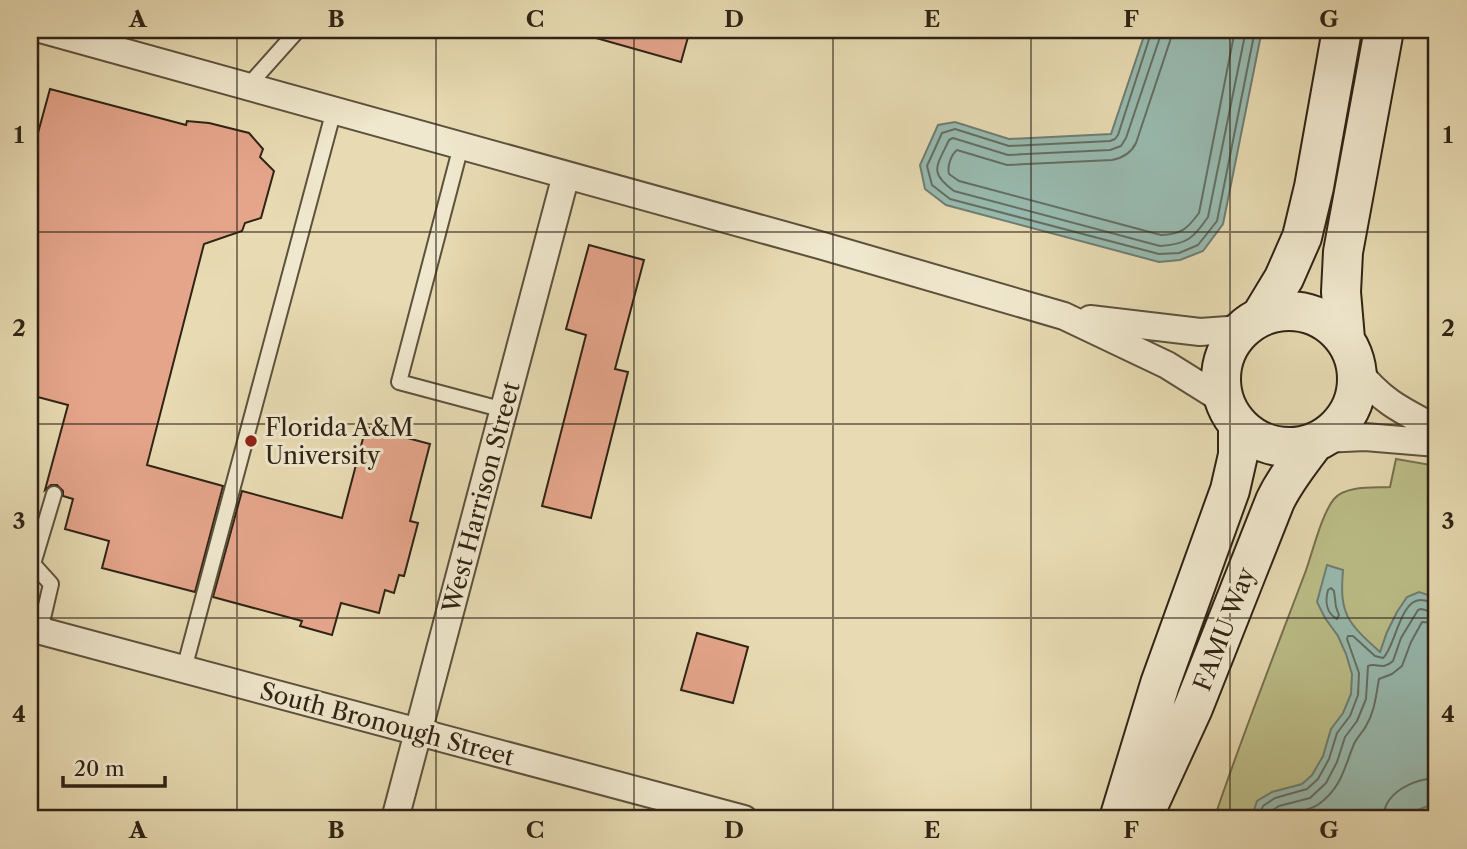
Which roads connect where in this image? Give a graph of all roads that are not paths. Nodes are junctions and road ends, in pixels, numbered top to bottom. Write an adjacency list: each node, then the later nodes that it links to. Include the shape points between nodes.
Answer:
1 (44, 30): 5 (street)
2 (298, 30): 5 (lane)
3 (1342, 30): 10 (street, FAMU Way, via 1302,237 1284,278)
4 (1384, 30): 11 (street, FAMU Way, via 1343,252 1341,292)
5 (248, 86): 6 (street)
6 (334, 110): 7 (street); 19 (lane)
7 (461, 146): 8 (street); 12 (lane, via 399,382)
8 (566, 175): 9 (street); 12 (street, West Harrison Street)
9 (1064, 316): 10 (street, via 1188,331 1221,331); 13 (street, via 1189,377)
10 (1252, 322): 11 (street, via 1277,312 1307,313 1334,327); 13 (street, FAMU Way, via 1232,340 1221,369 1220,385)
11 (1351, 355): 14 (street, via 1381,397); 15 (street, FAMU Way, via 1355,397 1343,421)
12 (504, 410): 20 (street, West Harrison Street)
13 (1231, 413): 15 (street, via 1260,442 1286,448); 23 (street, FAMU Way, via 1238,455 1230,490 1160,684)
14 (1437, 429)
15 (1318, 441): 16 (street, via 1365,437); 24 (street, FAMU Way, via 1294,468 1275,501 1193,708)
16 (1437, 443)
17 (54, 494): 18 (lane, via 33,564 51,584)
18 (35, 629): 19 (street, South Bronough Street)
19 (184, 670): 20 (street, South Bronough Street)
20 (418, 733): 21 (street, West Harrison Street); 22 (street, South Bronough Street)
21 (395, 819)
22 (744, 819)
23 (1119, 819)
24 (1142, 819)

